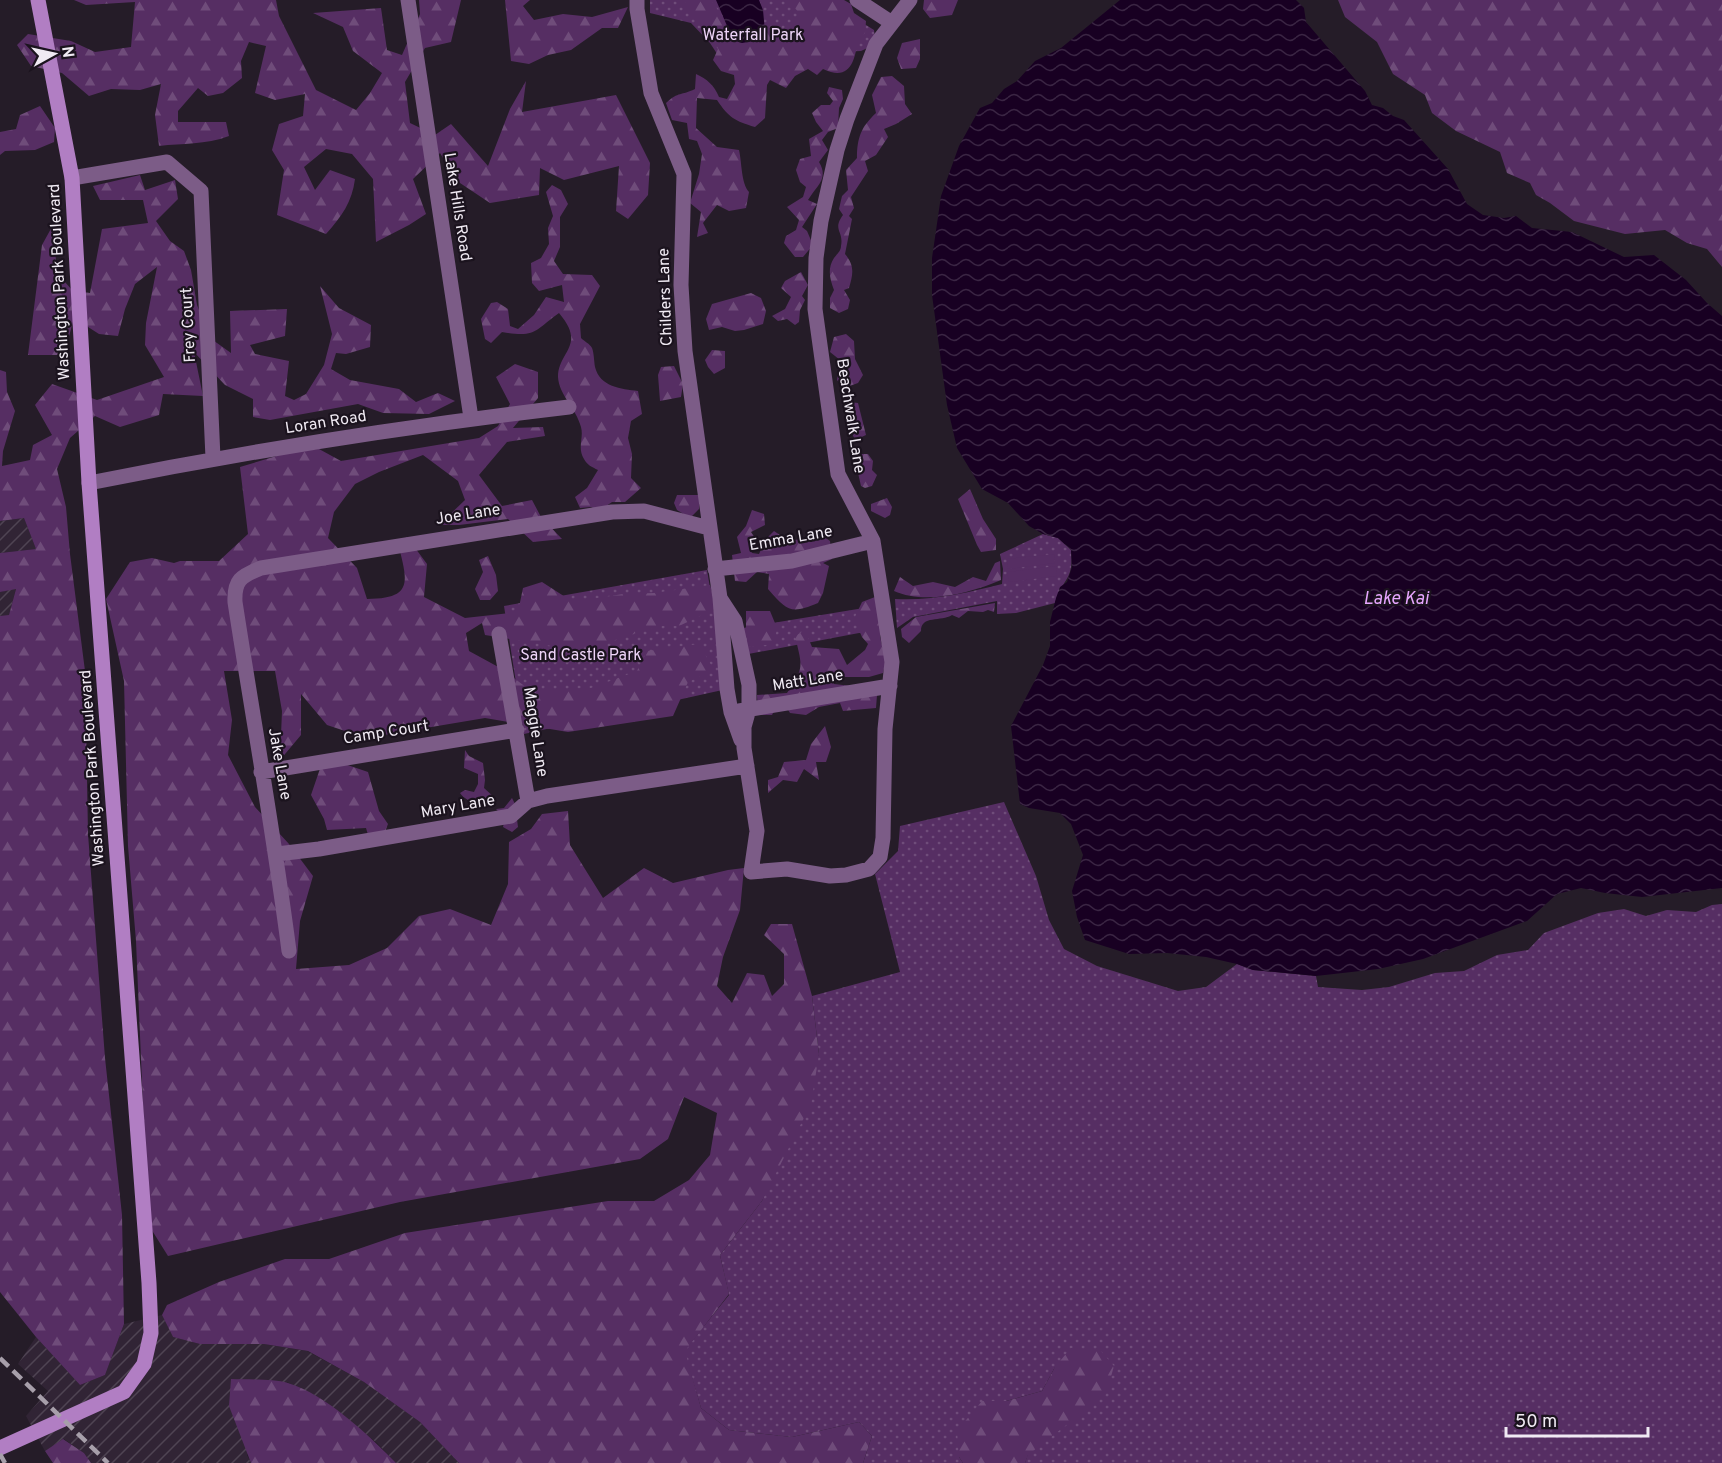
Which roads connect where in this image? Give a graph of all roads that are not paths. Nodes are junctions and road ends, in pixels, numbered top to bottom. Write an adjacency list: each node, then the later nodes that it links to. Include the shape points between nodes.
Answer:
1 (38, 0): 7 (street, Washington Park Boulevard)
2 (408, 0): 9 (street, Lake Hills Road)
3 (637, 0): 12 (street, Childers Lane, via 651,93 684,174 681,285 685,351)
4 (857, 0): 6 (street)
5 (910, 0): 6 (street, Beachwalk Lane)
6 (892, 23): 13 (street, Beachwalk Lane, via 876,44 837,150 816,258 815,309 838,474)
7 (72, 178): 10 (street, Frey Court, via 167,162 201,191); 11 (street, Washington Park Boulevard)
8 (569, 407): 9 (street, Loran Road)
9 (471, 418): 10 (street, Loran Road)
10 (213, 458): 11 (street, Loran Road)
11 (89, 483): 29 (street, Washington Park Boulevard, via 151,1333 144,1364 124,1392)
12 (709, 528): 14 (street, Childers Lane); 15 (street, Joe Lane, via 645,511 612,512 261,568)
13 (873, 541): 14 (street, Emma Lane, via 792,561); 18 (street, Beachwalk Lane, via 892,662)
14 (715, 569): 16 (street, Childers Lane)
15 (237, 584): 24 (street, Jake Lane, via 235,603)
16 (720, 598): 19 (street, Childers Lane, via 735,621 749,685); 20 (street, Childers Lane)
17 (499, 634): 21 (street, Maggie Lane)
18 (890, 686): 19 (street, Matt Lane); 27 (street, Beachwalk Lane, via 880,857 869,869 846,875 787,869)
19 (749, 709): 20 (street, Matt Lane); 22 (street, Childers Lane)
20 (731, 712): 22 (street, Childers Lane)
21 (517, 730): 24 (street, Camp Court); 25 (street, Maggie Lane)
22 (744, 748): 23 (street, Childers Lane)
23 (747, 766): 25 (street, Mary Lane); 27 (street, Childers Lane, via 757,831)
24 (261, 771): 26 (street, Jake Lane)
25 (528, 801): 26 (street, Mary Lane, via 511,816)
26 (277, 854): 28 (street, Jake Lane)
27 (751, 872)
28 (289, 951)
29 (0, 1448)

